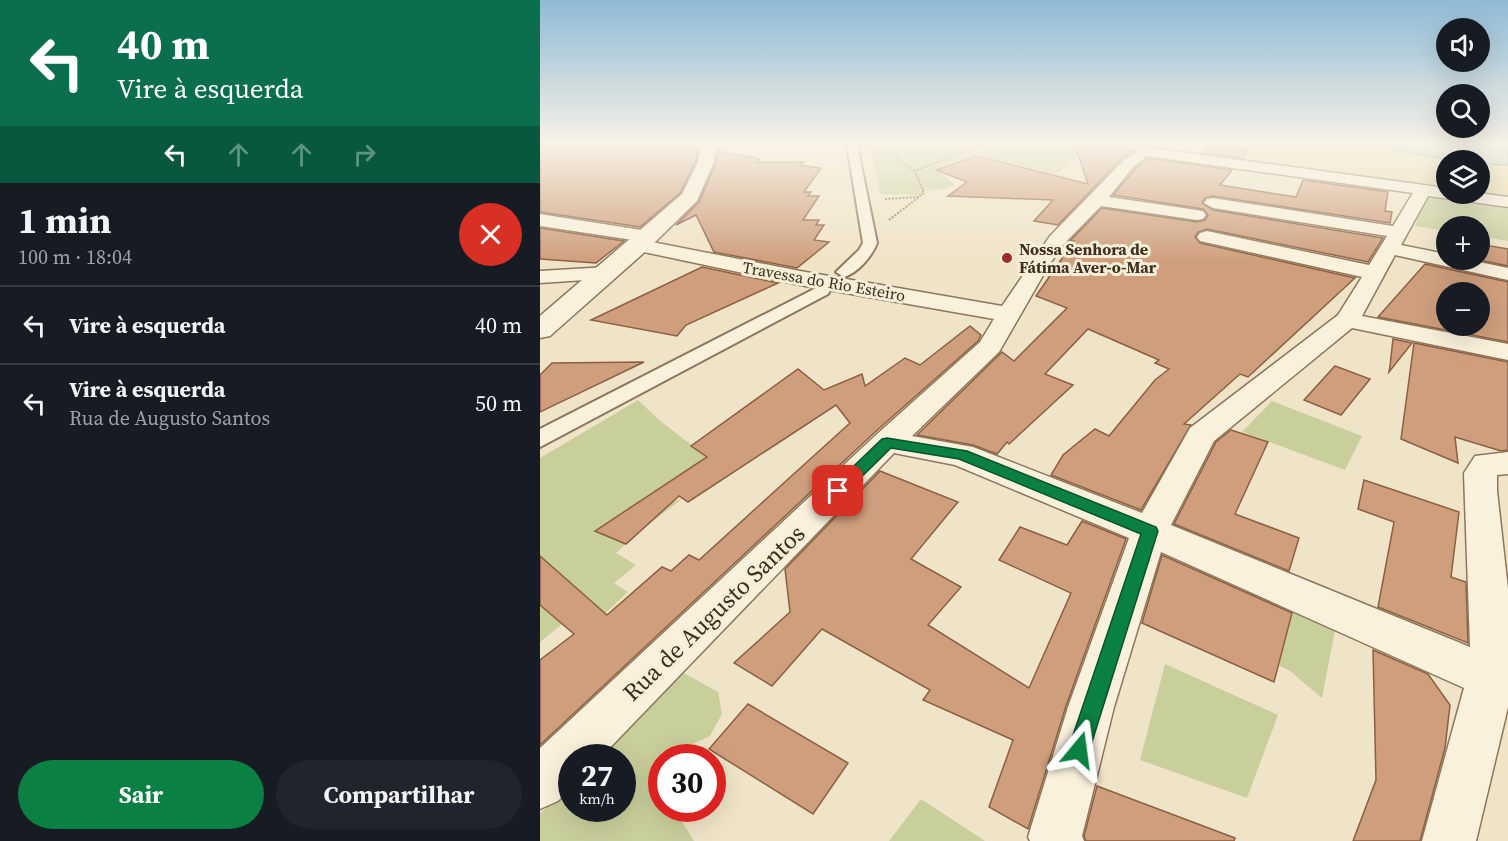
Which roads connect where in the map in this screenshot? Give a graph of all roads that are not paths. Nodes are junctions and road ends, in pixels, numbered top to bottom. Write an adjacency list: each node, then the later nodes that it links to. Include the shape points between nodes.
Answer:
1 (696, 184): 14 (street, via 690,197)
2 (859, 184): 15 (street, via 870,243 866,252)
3 (1111, 184): 6 (street, Rua de Augusto Santos)
4 (1385, 184): 5 (street, Rua de Augusto Santos)
5 (1434, 191): 13 (street)
6 (1097, 200): 10 (street); 21 (street, Rua de Augusto Santos, via 1051,248)
7 (1490, 200): 8 (street)
8 (1508, 202)
9 (1214, 203): 13 (street)
10 (1197, 215)
11 (540, 220): 14 (street, Travessa do Rio Esteiro)
12 (1208, 237): 17 (street)
13 (1394, 240): 17 (street); 18 (street)
14 (644, 241): 16 (street); 21 (street, Travessa do Rio Esteiro, via 800,278)
15 (844, 272)
16 (606, 273): 19 (street); 23 (street)
17 (1375, 273): 22 (street)
18 (1508, 274)
19 (540, 277)
20 (822, 290): 25 (street)
21 (1010, 315): 26 (street, Rua de Augusto Santos, via 990,347)
22 (1347, 321): 24 (street); 28 (street, via 1201,435)
23 (540, 330)
24 (1508, 352)
25 (540, 439)
26 (887, 442): 28 (street, via 962,455); 30 (street, Rua de Augusto Santos)
27 (1508, 463): 29 (street, via 1487,464 1481,473 1480,490)
28 (1150, 531): 29 (street); 31 (street, via 1091,707)
29 (1499, 681): 32 (street)
30 (540, 783)
31 (1057, 841)
32 (1449, 841)

